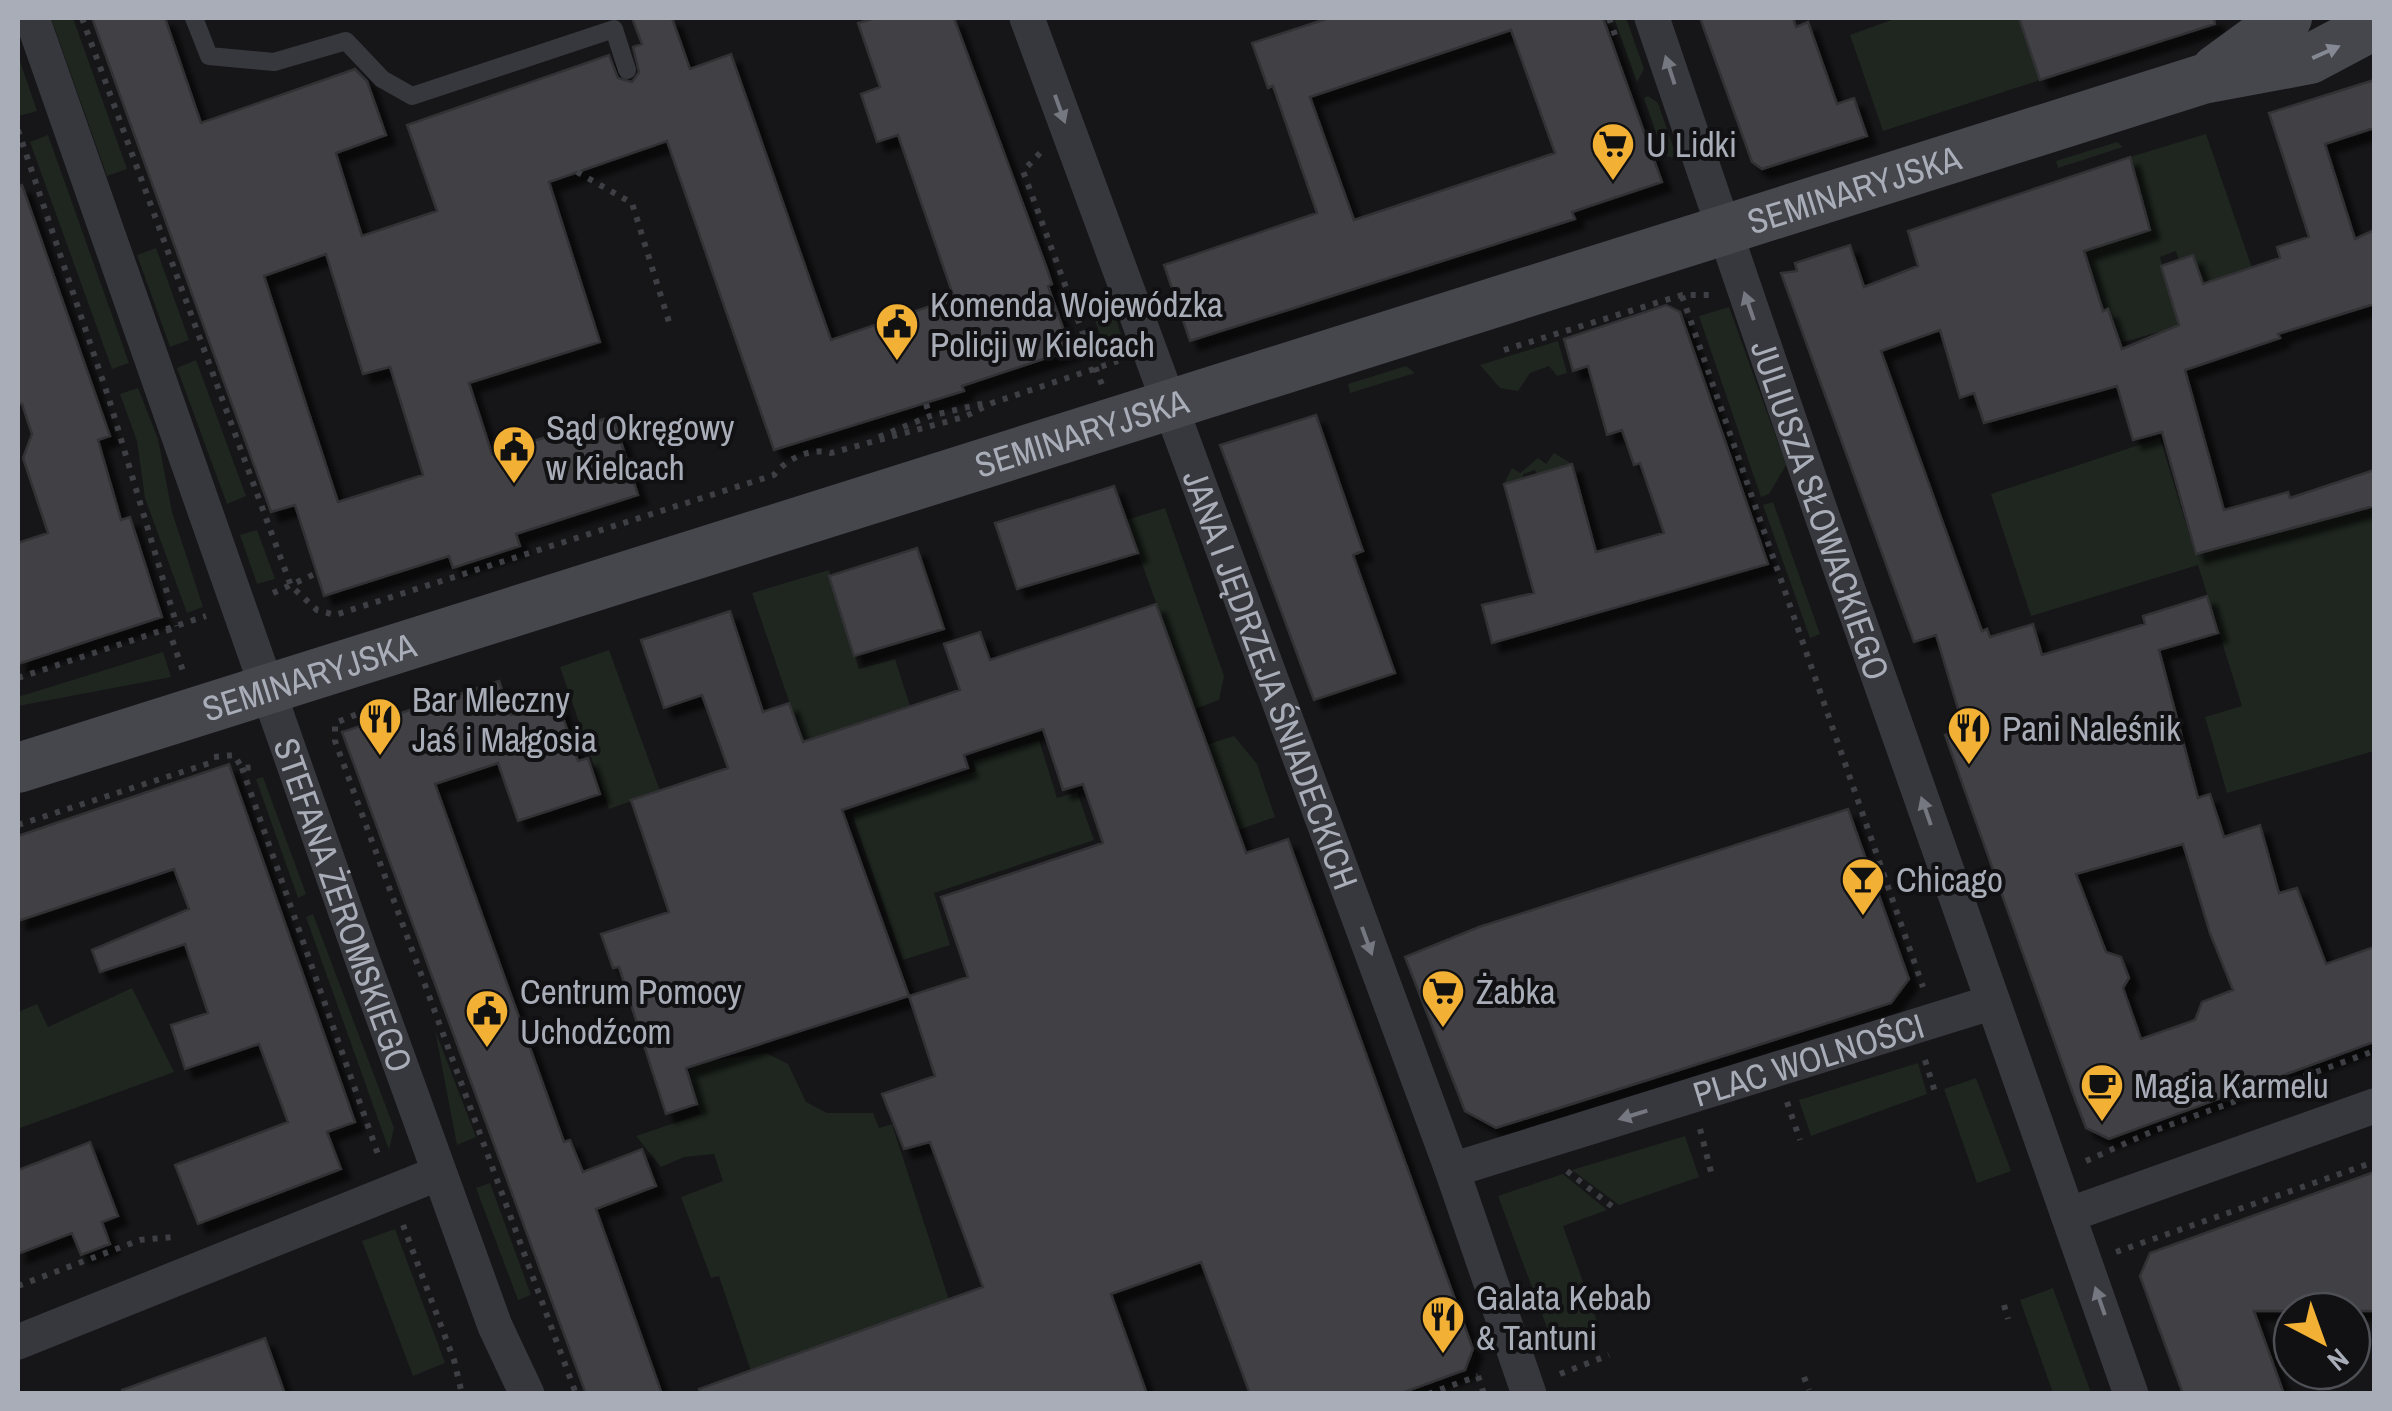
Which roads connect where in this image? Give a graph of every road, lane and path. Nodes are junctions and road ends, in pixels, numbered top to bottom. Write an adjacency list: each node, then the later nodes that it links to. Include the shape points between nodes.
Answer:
1 (32, 18): 34 (street, STEFANA ŻEROMSKIEGO)
2 (82, 18): 27 (path)
3 (194, 18): 8 (lane, via 208,56 274,62 346,41 382,79 412,96 614,29)
4 (1027, 18): 22 (street, JANA I JĘDRZEJA ŚNIADECKICH, one-way to 22)
5 (1652, 18): 13 (street, JULIUSZA SŁOWACKIEGO, one-way to 5)
6 (2287, 18): 9 (street, SEMINARYJSKA)
7 (2374, 25): 9 (street, SEMINARYJSKA, one-way to 7, via 2310,59)
8 (627, 70)
9 (2203, 78): 13 (street, SEMINARYJSKA)
10 (18, 130): 31 (path, via 109,399)
11 (1046, 146): 19 (path, via 1023,171)
12 (577, 172): 16 (path, via 632,202)
13 (1722, 229): 22 (street, SEMINARYJSKA); 43 (street, JULIUSZA SŁOWACKIEGO, one-way to 13)
14 (1682, 295): 15 (path); 17 (path); 42 (path)
15 (1714, 295)
16 (669, 322)
17 (1496, 352)
18 (1127, 359): 19 (path)
19 (1096, 368): 20 (path); 21 (path)
20 (1103, 386)
21 (992, 402): 24 (path); 25 (path, via 964,417)
22 (1168, 403): 34 (street, SEMINARYJSKA); 55 (street, JANA I JĘDRZEJA ŚNIADECKICH, one-way to 55)
23 (926, 404): 24 (path)
24 (930, 416): 25 (path)
25 (873, 440): 28 (path, via 783,462 774,474 487,561 336,615)
26 (317, 573): 27 (path)
27 (291, 586): 28 (path)
28 (317, 610): 30 (path)
29 (207, 616): 31 (path)
30 (321, 620)
31 (173, 627): 32 (path); 33 (path)
32 (184, 672)
33 (18, 678)
34 (266, 688): 39 (street, SEMINARYJSKA); 57 (street, STEFANA ŻEROMSKIEGO)
35 (352, 713): 76 (path, via 335,723 335,741)
36 (207, 742): 37 (path)
37 (216, 760): 40 (path, via 234,756); 41 (path)
38 (263, 765): 40 (path)
39 (18, 768)
40 (242, 768): 54 (path)
41 (18, 825)
42 (1923, 994)
43 (1993, 1002): 55 (street, PLAC WOLNOŚCI, one-way to 55); 59 (street)
44 (1927, 1051): 46 (path)
45 (2374, 1051): 51 (path)
46 (1936, 1092)
47 (1785, 1096): 50 (path)
48 (2374, 1106): 59 (street)
49 (1698, 1123): 56 (path)
50 (1800, 1140)
51 (2111, 1153)
52 (1577, 1160): 58 (path, via 1560,1165)
53 (2374, 1162): 62 (path)
54 (382, 1166)
55 (1452, 1170): 78 (street)
56 (1711, 1172)
57 (439, 1173): 66 (street); 75 (street, STEFANA ŻEROMSKIEGO, via 495,1326)
58 (1614, 1207)
59 (2068, 1215): 79 (street, one-way to 59)
60 (400, 1218): 74 (path)
61 (182, 1236): 63 (path, via 140,1240)
62 (2118, 1251)
63 (18, 1286)
64 (2004, 1306): 65 (path)
65 (2008, 1319)
66 (18, 1342)
67 (1609, 1355): 69 (path)
68 (1556, 1361): 69 (path)
69 (1560, 1374): 72 (path)
70 (1478, 1376): 77 (path)
71 (1804, 1377): 73 (path)
72 (1564, 1384)
73 (1809, 1390)
74 (462, 1394)
75 (528, 1394)
76 (576, 1394)
77 (1428, 1394)
78 (1528, 1394)
79 (2131, 1394)

